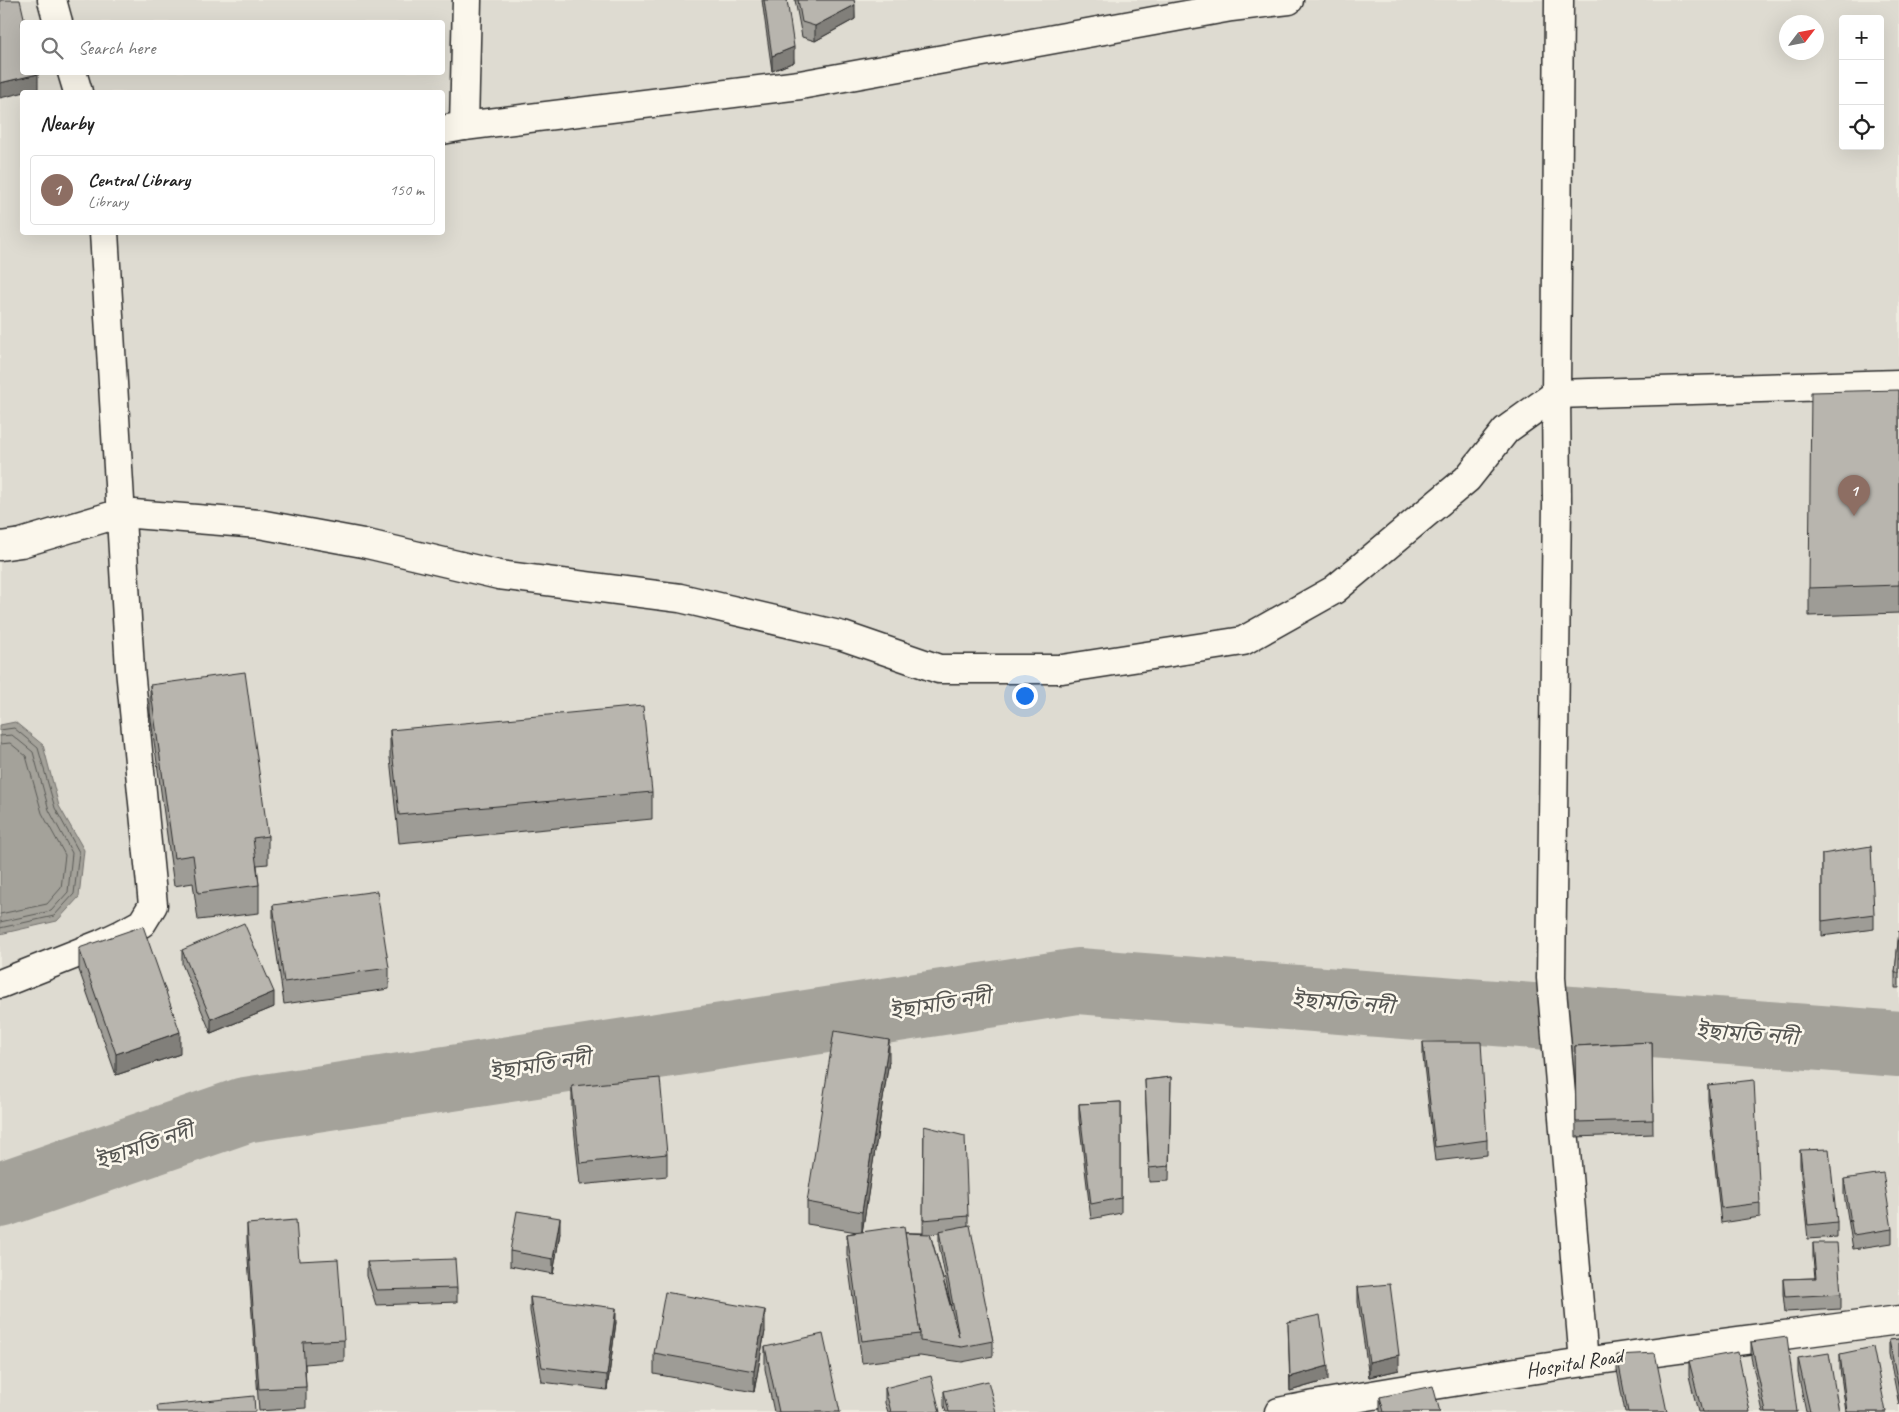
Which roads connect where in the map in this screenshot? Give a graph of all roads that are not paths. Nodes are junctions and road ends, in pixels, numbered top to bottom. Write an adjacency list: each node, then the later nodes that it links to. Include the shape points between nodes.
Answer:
1 (52, 0): 5 (street)
2 (467, 0): 8 (street)
3 (1289, 0): 8 (street, via 1231,6 800,85)
4 (1559, 0): 11 (street)
5 (57, 20)
6 (73, 75): 7 (street)
7 (77, 90)
8 (454, 128)
9 (104, 235): 12 (street)
10 (1899, 384): 11 (street)
11 (1556, 394): 12 (street, via 1506,430 1466,479 1334,590 1243,642 1062,669 939,669 842,636 680,598 499,575 363,543 259,524); 16 (street, via 1551,978)
12 (121, 513): 13 (street, via 21,544); 14 (street, via 130,668 153,905 142,923 120,935)
13 (0, 546)
14 (0, 984)
15 (1899, 1320): 16 (street, Hospital Road)
16 (1584, 1362): 17 (street, Hospital Road, via 1354,1397)
17 (1280, 1412)

